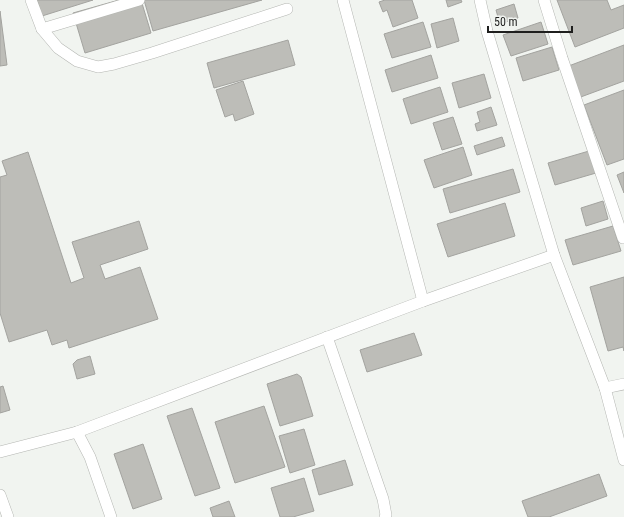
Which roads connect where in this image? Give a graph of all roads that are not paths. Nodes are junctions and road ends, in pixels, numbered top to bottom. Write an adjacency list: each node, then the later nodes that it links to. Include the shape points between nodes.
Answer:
1 (31, 0): 7 (street)
2 (139, 0): 7 (street)
3 (343, 0): 10 (street)
4 (480, 0): 9 (street)
5 (544, 0): 8 (street)
6 (287, 9): 7 (street, via 152,53 98,67 77,61 58,48)
7 (42, 29)
8 (623, 238)
9 (554, 255): 10 (street); 13 (street)
10 (423, 301): 11 (street)
11 (327, 338): 14 (street); 20 (street, via 383,499)
12 (624, 384): 13 (street)
13 (605, 388): 16 (street)
14 (77, 432): 15 (street); 19 (street, via 90,457)
15 (0, 452)
16 (624, 460)
17 (0, 495): 18 (street)
18 (8, 517)
19 (111, 517)
20 (385, 517)

